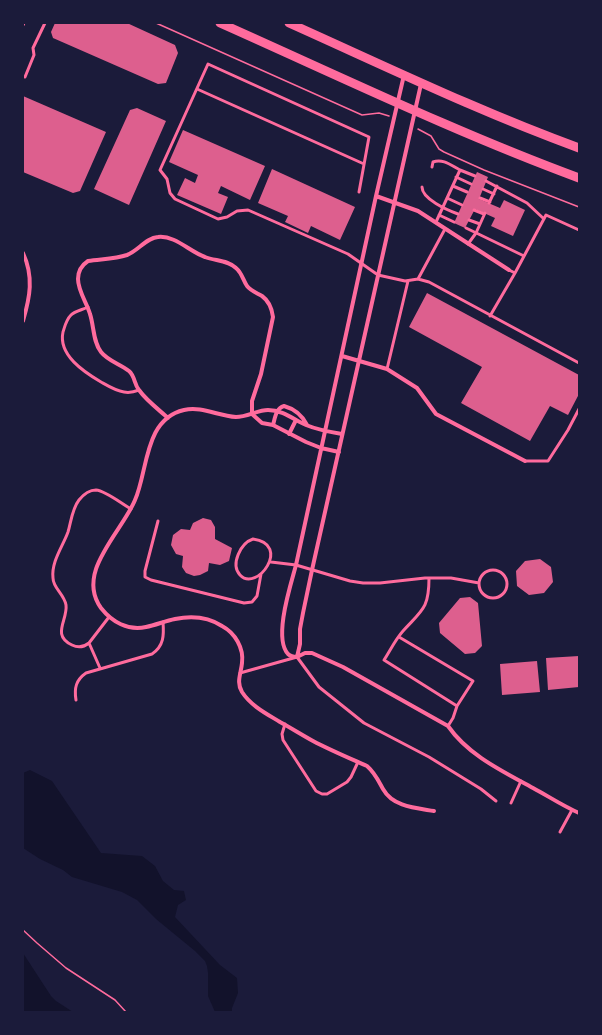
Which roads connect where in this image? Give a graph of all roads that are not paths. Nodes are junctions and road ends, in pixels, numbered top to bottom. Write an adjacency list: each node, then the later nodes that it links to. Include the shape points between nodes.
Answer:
1 (45, 23): 5 (lane, via 33,48 34,55)
2 (220, 23): 8 (main road)
3 (289, 23): 4 (main road)
4 (404, 75): 6 (main road); 8 (street)
5 (25, 77)
6 (421, 83): 9 (street); 10 (main road)
7 (197, 89): 11 (lane); 11 (lane, via 208,64 367,135 369,142); 47 (lane, via 160,170 167,179 170,193 175,199 218,219 237,211 248,210 348,254)
8 (398, 103): 9 (main road); 26 (street)
9 (415, 111): 16 (main road); 29 (street)
10 (579, 148)
11 (364, 164): 23 (lane)
12 (432, 167): 13 (lane, via 434,162 443,161)
13 (460, 170): 14 (lane); 15 (lane)
14 (475, 176)
15 (456, 177): 18 (lane); 19 (lane)
16 (579, 178)
17 (486, 181): 20 (lane)
18 (471, 184)
19 (453, 186): 24 (lane); 27 (lane)
20 (497, 186): 25 (lane); 35 (lane, via 527,203)
21 (422, 187): 31 (lane, via 425,196)
22 (483, 189): 25 (lane)
23 (358, 192)
24 (467, 192)
25 (494, 194): 28 (lane, via 490,203)
26 (376, 196): 29 (street); 47 (street)
27 (447, 198): 30 (lane); 31 (lane)
28 (480, 198)
29 (395, 202): 37 (street); 50 (street)
30 (462, 205)
31 (443, 207): 33 (lane); 34 (lane)
32 (474, 210): 39 (lane, via 484,214)
33 (458, 214)
34 (439, 215): 37 (lane); 38 (lane)
35 (544, 219): 42 (lane, via 546,214); 46 (lane)
36 (469, 220): 39 (lane)
37 (436, 222): 41 (street)
38 (454, 222)
39 (480, 224): 43 (lane)
40 (466, 228): 43 (lane)
41 (446, 229): 44 (street); 51 (lane)
42 (579, 230)
43 (476, 233): 44 (lane); 46 (lane)
44 (468, 244): 48 (street)
45 (23, 253): 55 (street, via 30,276 30,296)
46 (524, 256): 49 (lane)
47 (362, 264): 50 (lane); 56 (street)
48 (509, 270): 49 (lane)
49 (515, 273): 54 (lane)
50 (378, 275): 52 (lane); 57 (street)
51 (418, 279): 52 (lane); 54 (lane, via 429,282)
52 (408, 281): 59 (lane)
53 (88, 307): 60 (street, via 101,352 106,358 130,371); 60 (lane, via 67,319 62,338 65,351 91,376 115,390); 63 (street, via 78,284 79,271 83,264 126,255 156,237 172,240 205,257 236,268 250,290 267,302 273,317 261,374 252,401)
54 (490, 316): 58 (lane)
55 (23, 321)
56 (342, 356): 57 (street); 68 (street)
57 (359, 360): 59 (street); 70 (street)
58 (579, 363)
59 (387, 369): 73 (street, via 417,388 436,414)
60 (139, 390): 64 (street)
61 (579, 409): 73 (lane, via 548,461)
62 (277, 412): 63 (street, via 268,410); 65 (street, via 287,414); 66 (street); 67 (street, via 284,406 290,408 303,417)
63 (252, 414): 64 (street, via 237,417 193,408 175,413); 66 (street, via 262,423)
64 (168, 418): 74 (street, via 162,423 149,447 139,490)
65 (296, 420): 67 (street); 69 (street)
66 (273, 425): 69 (street)
67 (307, 426): 68 (street)
68 (325, 431): 70 (street); 71 (street)
69 (289, 434): 71 (street)
70 (342, 434): 72 (street)
71 (321, 448): 72 (street); 77 (street)
72 (339, 452): 78 (street)
73 (525, 461)
74 (131, 509): 82 (street, via 108,546 94,576 94,593); 85 (lane, via 97,490 85,494 75,506 68,533 54,567 53,581 66,605 61,628 63,638 74,646 80,647)
75 (158, 521): 79 (lane, via 145,571 145,577 150,580 244,603 252,602 257,596)
76 (271, 562): 77 (lane); 79 (lane); 79 (lane, via 271,552 263,541 253,539 246,543 236,565 238,572 242,577 250,579)
77 (296, 565): 78 (lane); 86 (street, via 282,625 285,650)
78 (312, 570): 80 (lane, via 363,583); 86 (street)
79 (261, 574)
80 (429, 578): 81 (lane, via 451,578); 84 (lane, via 429,591 423,611)
81 (479, 583): 81 (lane, via 483,574 491,570 504,574 508,583 505,592 493,598 482,592)
82 (109, 617): 83 (street, via 121,625 135,628); 85 (lane)
83 (163, 622): 87 (lane, via 163,640 157,651); 88 (street, via 184,617 223,626 240,647)
84 (399, 637): 90 (lane, via 384,660); 90 (lane, via 472,681)
85 (90, 643): 87 (lane)
86 (297, 658): 88 (lane); 92 (street, via 312,653 343,667); 95 (lane, via 319,687 364,724 429,757)
87 (100, 668): 89 (lane, via 86,672 80,677 75,687)
88 (240, 673): 91 (street, via 239,684 246,697)
89 (76, 700)
90 (457, 706): 92 (lane)
91 (285, 724): 93 (street, via 313,741); 93 (lane, via 283,740 316,791 327,794 346,782)
92 (448, 726): 94 (street, via 464,745)
93 (358, 762): 98 (street, via 374,772 384,790 400,804)
94 (521, 781): 96 (lane); 97 (street)
95 (496, 801)
96 (511, 803)
97 (572, 810): 99 (street); 100 (lane)
98 (434, 811)
99 (579, 813)
100 (560, 832)

